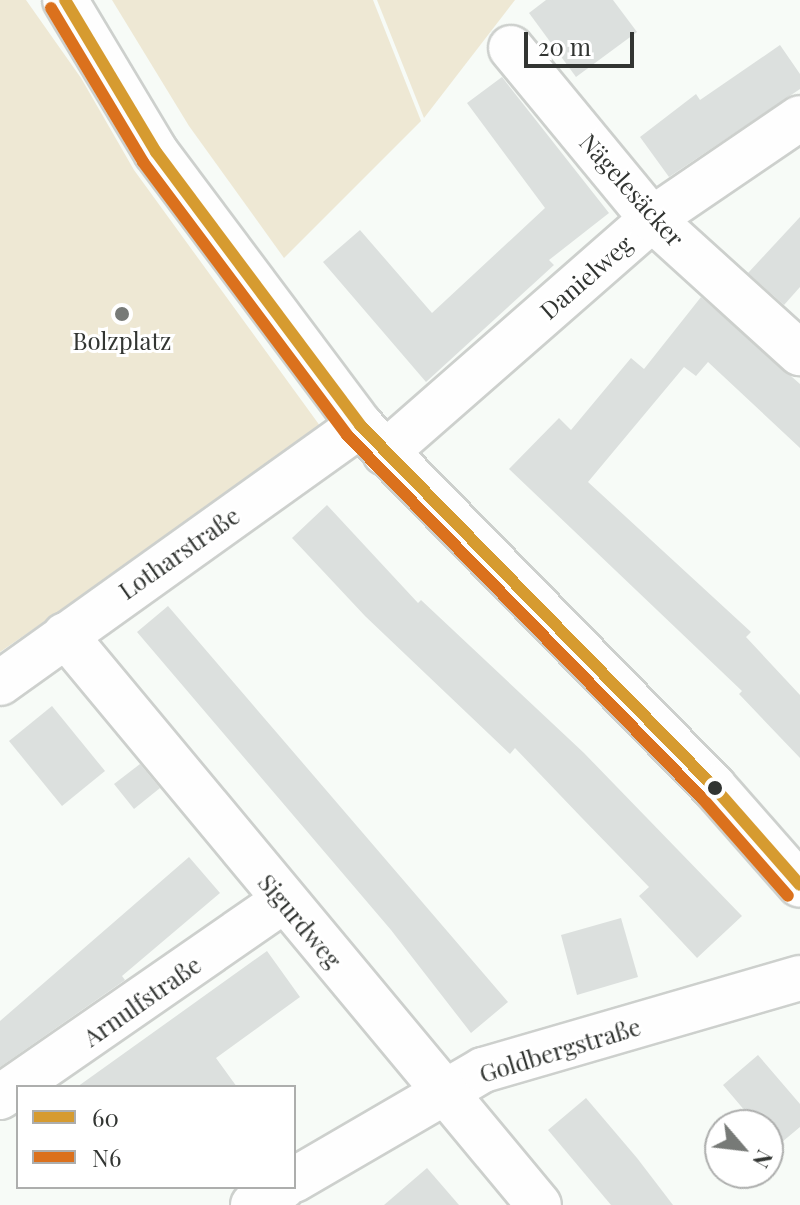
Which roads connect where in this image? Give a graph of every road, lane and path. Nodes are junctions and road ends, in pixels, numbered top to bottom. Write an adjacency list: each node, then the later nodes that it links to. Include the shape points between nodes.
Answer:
1 (65, 0): 6 (street, via 156,152)
2 (511, 48): 4 (street, Nägelesäcker)
3 (800, 118): 4 (street, Danielweg)
4 (652, 219): 5 (street, Nägelesäcker); 6 (street, Danielweg)
5 (800, 353)
6 (373, 439): 7 (street, Lotharstraße); 9 (street, via 714,787)
7 (65, 635): 8 (street, Lotharstraße); 10 (street, Sigurdweg)
8 (0, 683)
9 (800, 885)
10 (282, 902): 12 (street, Arnulfstraße); 13 (street, Sigurdweg)
11 (800, 978): 13 (street, Goldbergstraße, via 483,1070)
12 (17, 1085)
13 (444, 1091): 14 (street, Goldbergstraße); 17 (street, Sigurdweg)
14 (296, 1179)
15 (280, 1189): 16 (street)
16 (253, 1205)
17 (539, 1205)

